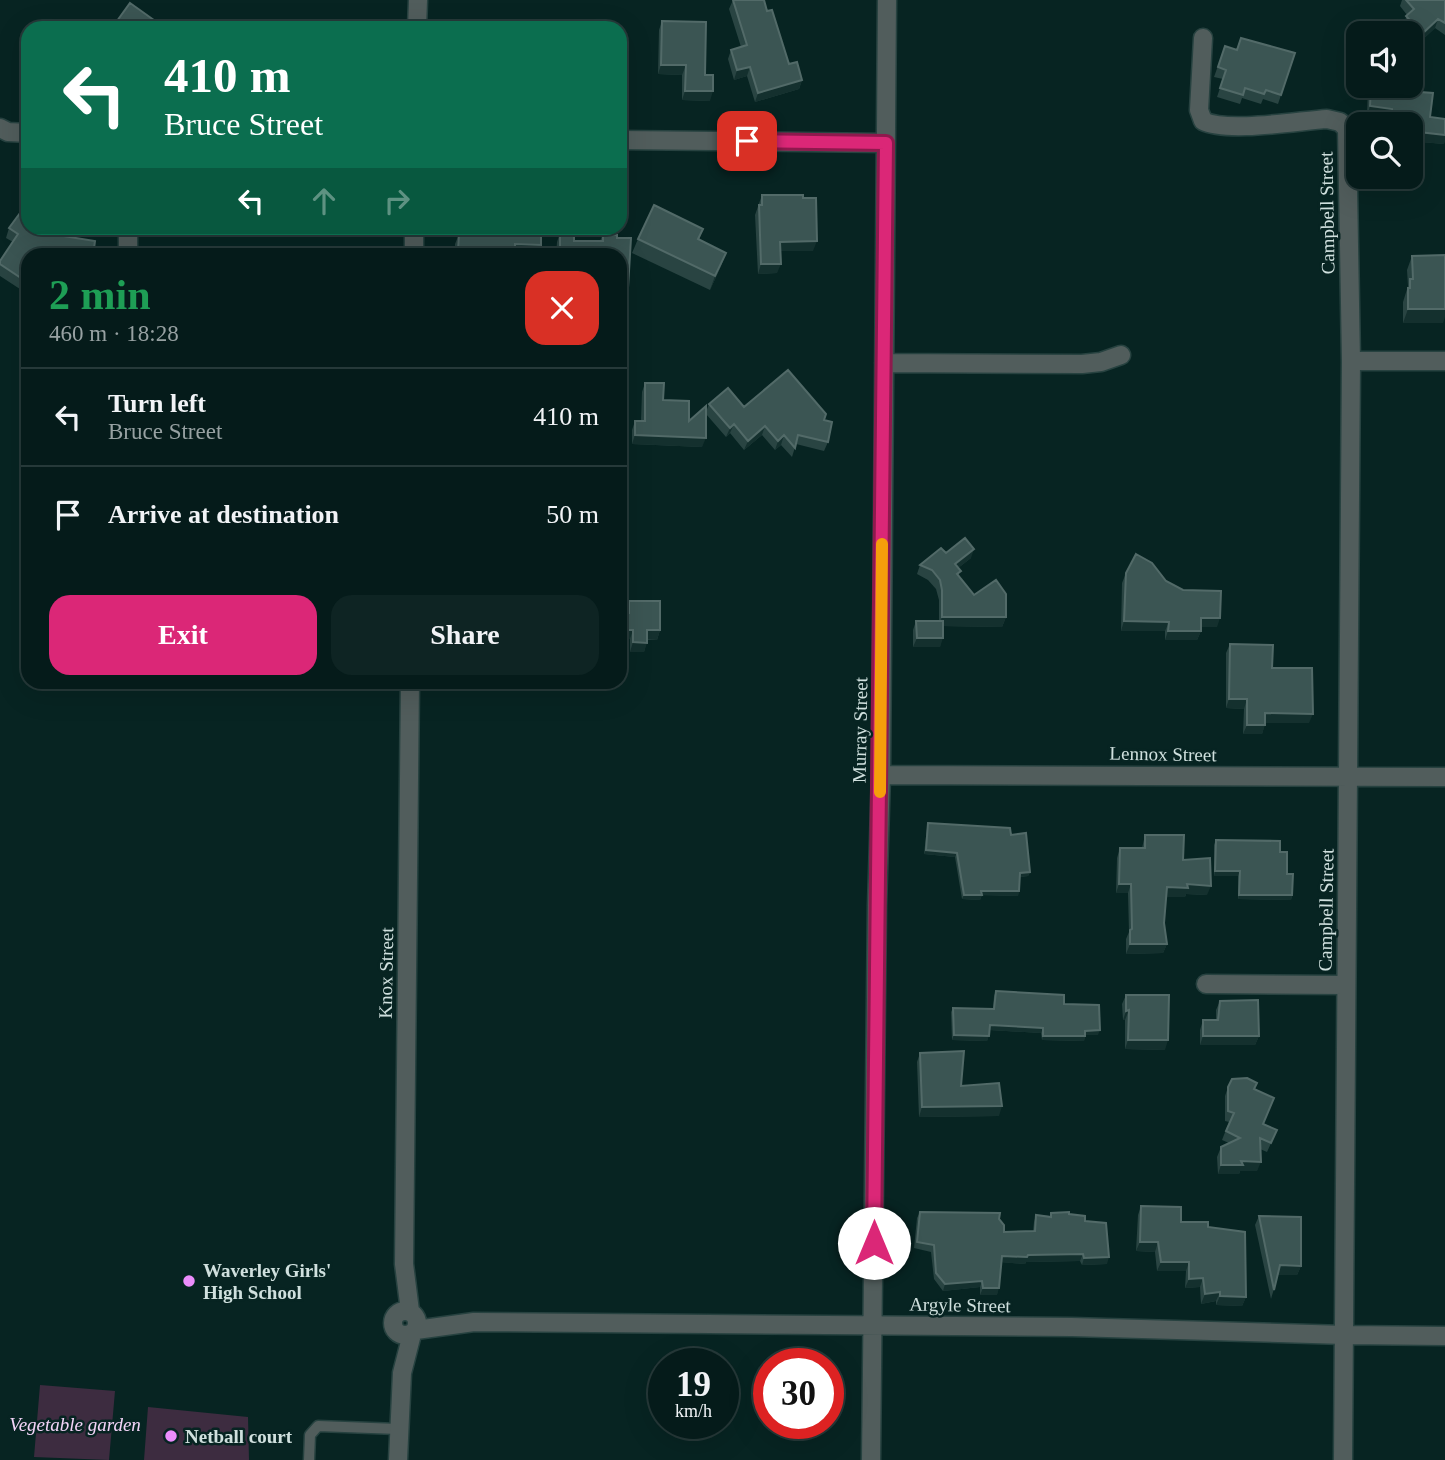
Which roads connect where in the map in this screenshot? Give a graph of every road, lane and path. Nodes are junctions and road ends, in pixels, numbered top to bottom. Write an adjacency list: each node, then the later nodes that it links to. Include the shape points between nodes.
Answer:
1 (418, 0): 3 (street)
2 (887, 0): 8 (street, Murray Street)
3 (417, 21)
4 (1203, 38): 10 (street, Campbell Street, via 1199,110 1203,121 1241,126 1327,119 1347,129)
5 (3, 132): 6 (street)
6 (21, 133)
7 (627, 140): 8 (street)
8 (886, 143): 12 (street, Murray Street)
9 (1121, 355): 12 (street, via 1082,364)
10 (1351, 360): 11 (street); 15 (street, Campbell Street)
11 (1445, 361)
12 (884, 363): 14 (street, Murray Street)
13 (410, 689): 19 (street, Knox Street)
14 (881, 775): 15 (street, Lennox Street); 20 (street, Murray Street)
15 (1348, 776): 16 (street, Lennox Street); 18 (street, Campbell Street)
16 (1445, 777)
17 (1206, 984): 18 (street)
18 (1345, 985): 21 (street, Campbell Street)
19 (407, 1322): 20 (street, Argyle Street); 23 (street, Knox Street)
20 (874, 1325): 21 (street, Argyle Street); 26 (street, Murray Street)
21 (1345, 1335): 22 (street, Argyle Street); 27 (street, Campbell Street)
22 (1445, 1336)
23 (398, 1429): 24 (lane, via 317,1426 310,1435); 25 (street, Knox Street)
24 (309, 1460)
25 (398, 1460)
26 (871, 1460)
27 (1343, 1460)

